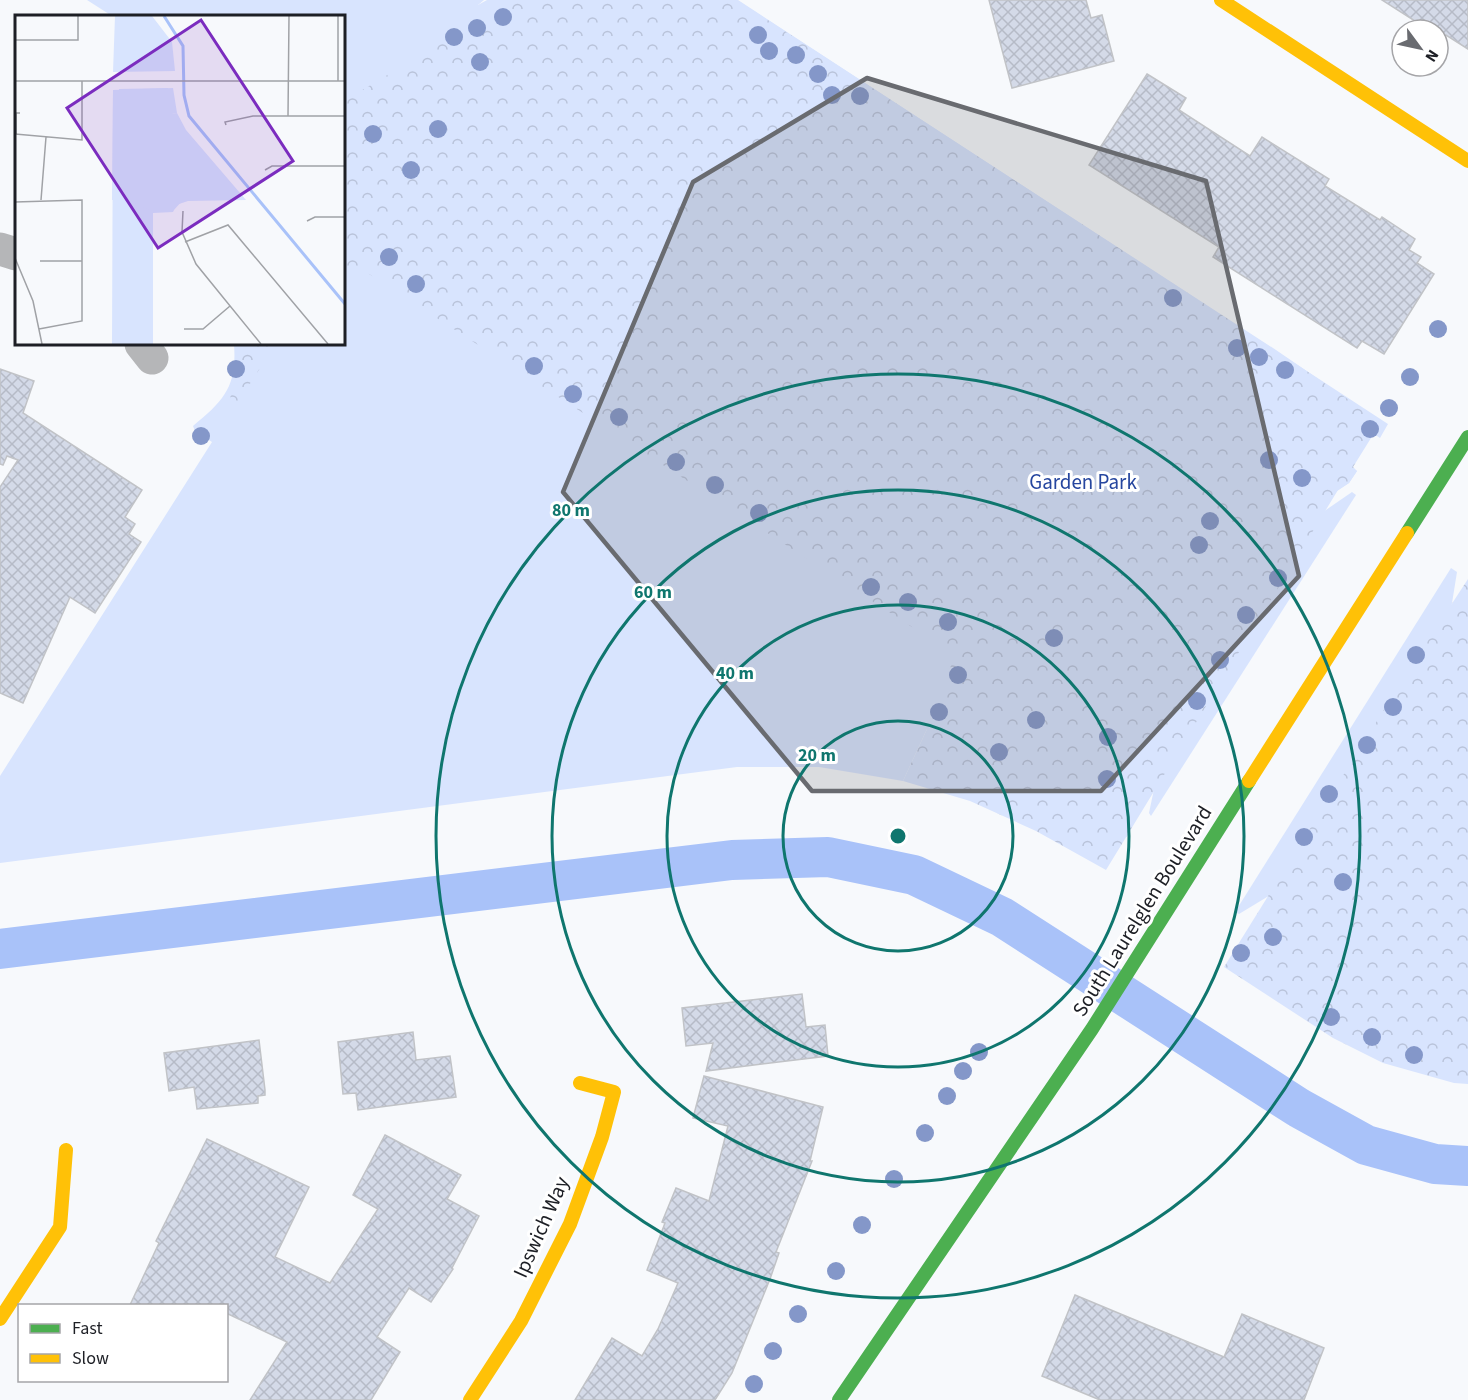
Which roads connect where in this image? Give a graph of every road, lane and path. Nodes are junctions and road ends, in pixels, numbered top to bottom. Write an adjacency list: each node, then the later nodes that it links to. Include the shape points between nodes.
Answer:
1 (1221, 0): 2 (street)
2 (1468, 160)
3 (0, 249): 4 (street)
4 (15, 254)
5 (1468, 437): 10 (street, South Laurelglen Boulevard, via 1092,1029)
6 (580, 1083): 9 (street, Ipswich Way, via 614,1092 602,1137 570,1224 521,1321)
7 (66, 1150): 8 (street, via 60,1227)
8 (0, 1319)
9 (470, 1400)
10 (839, 1400)

